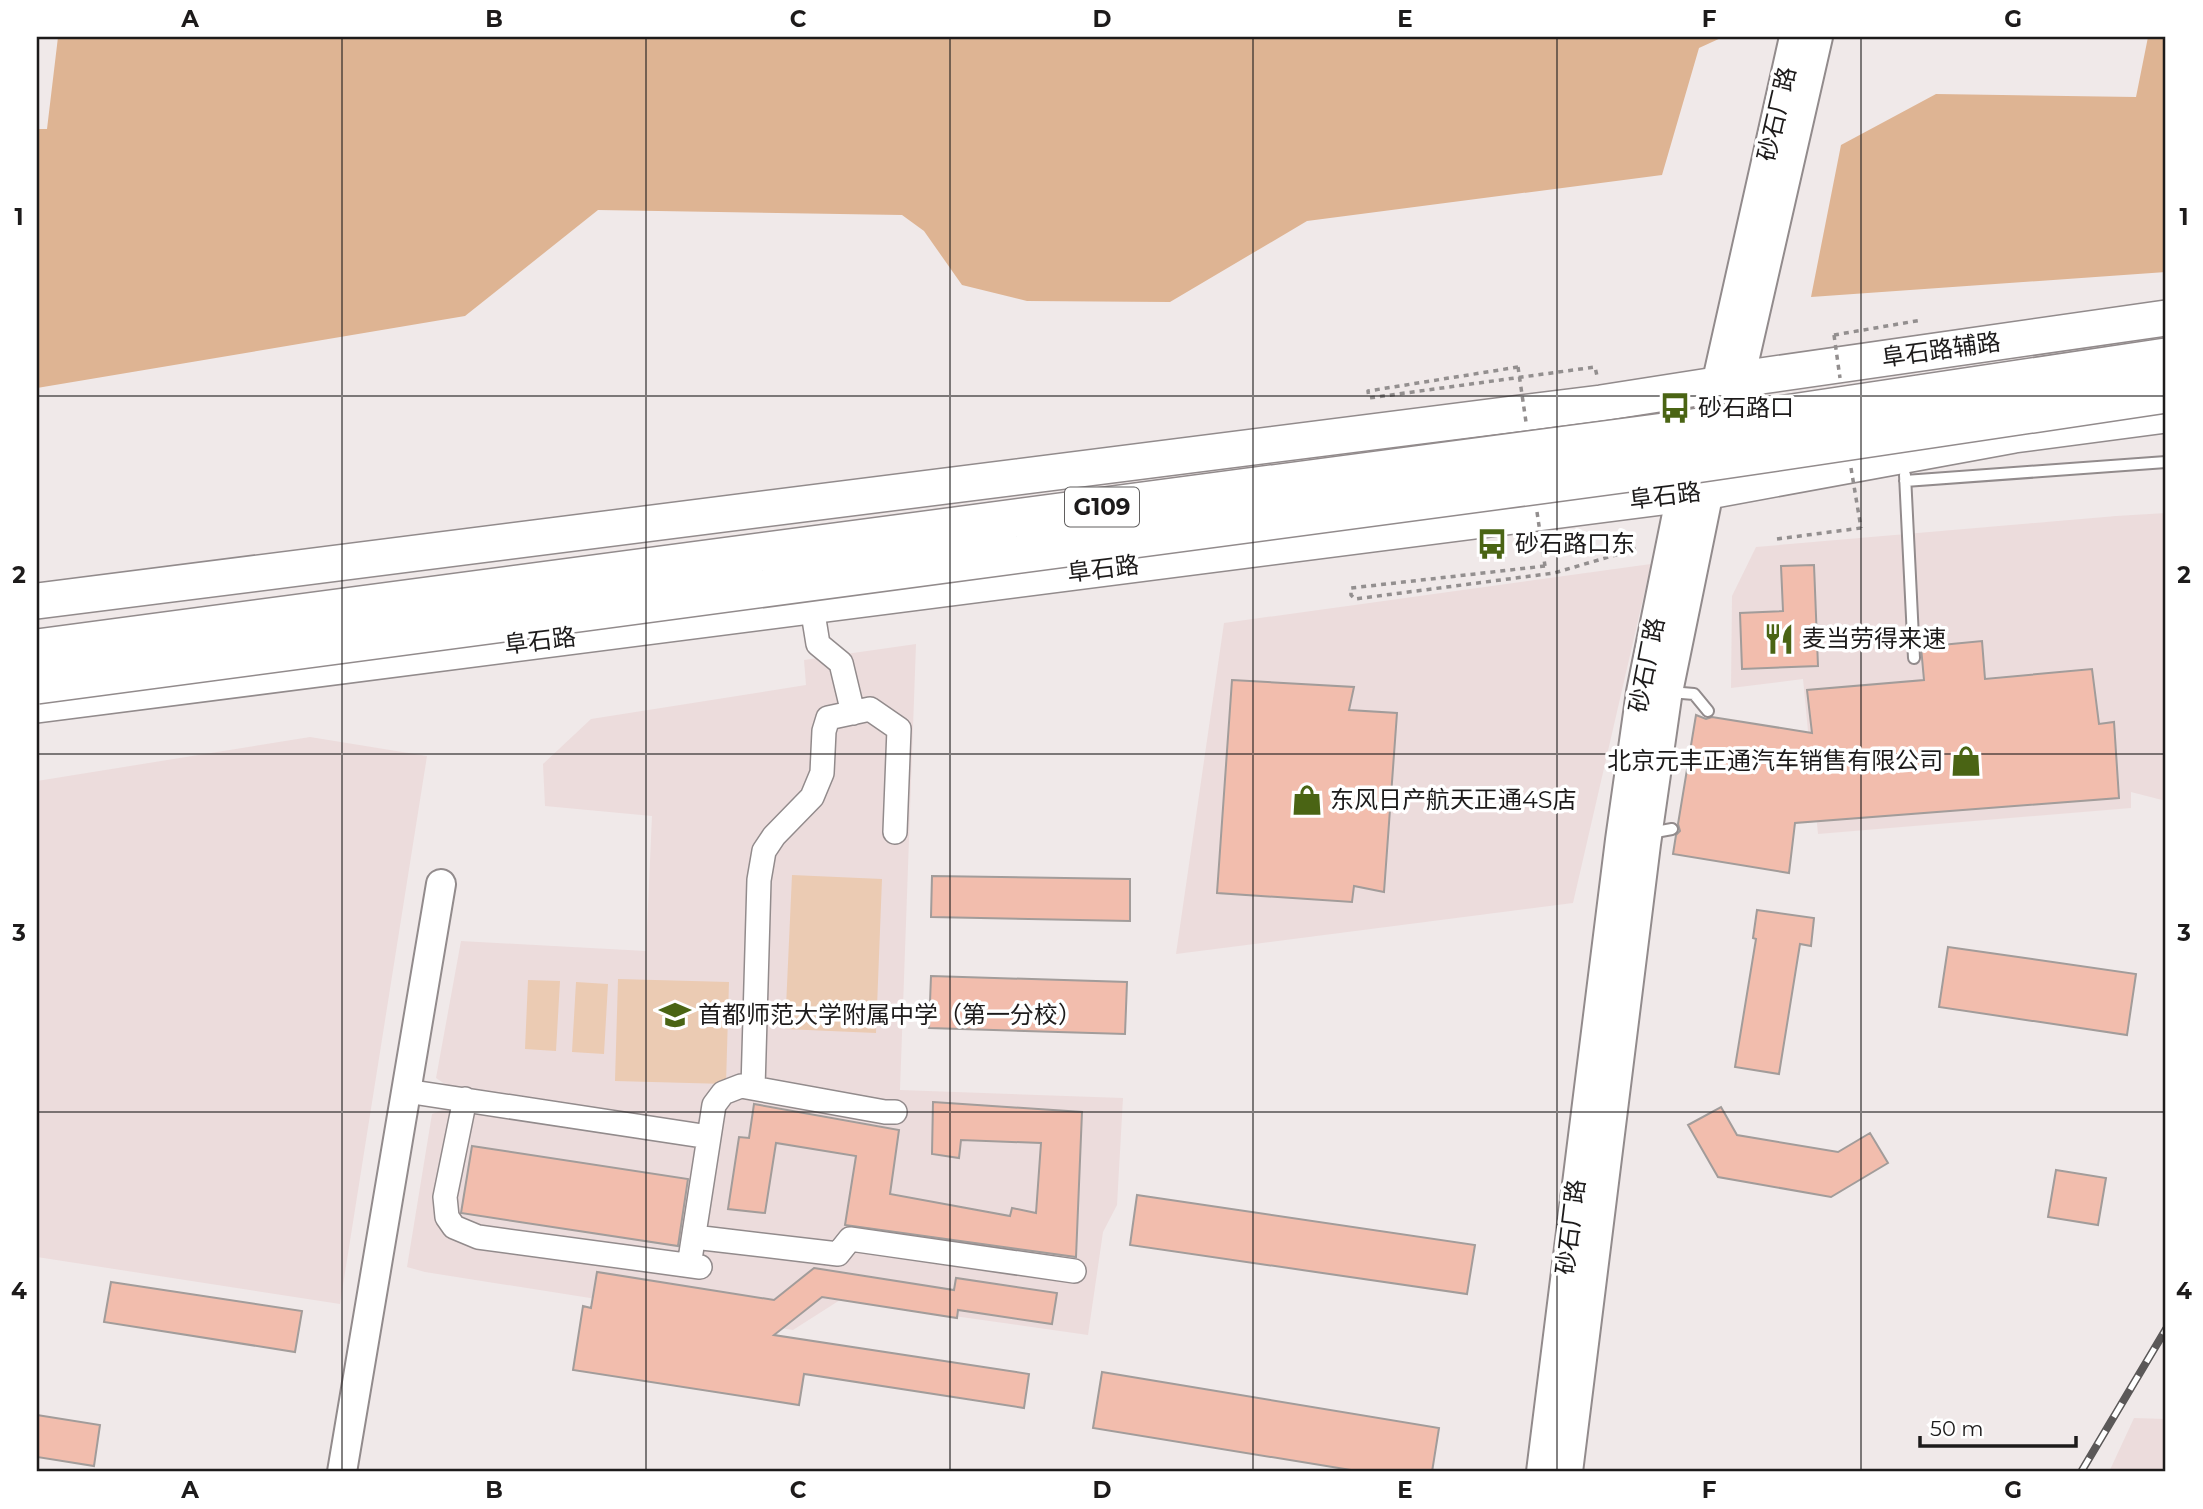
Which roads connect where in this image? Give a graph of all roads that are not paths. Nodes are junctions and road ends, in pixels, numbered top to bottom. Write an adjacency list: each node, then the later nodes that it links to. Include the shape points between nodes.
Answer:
1 (1794, 37): 5 (street, 砂石厂路)
2 (1818, 37): 5 (street, 砂石厂路)
3 (2166, 318): 5 (main road, 阜石路辅路)
4 (2166, 357): 13 (highway, G109, bridge, via 1665,432)
5 (1728, 382): 10 (street, 砂石厂路); 11 (main road, via 1601,403)
6 (2166, 394): 15 (highway, 阜石路 / G109, bridge, via 1689,465)
7 (2166, 415): 9 (main road, 阜石路, via 2014,435)
8 (2166, 462): 9 (lane)
9 (1904, 468): 10 (main road, 阜石路); 14 (lane)
10 (1695, 493): 12 (main road, 阜石路); 16 (street, 砂石厂路); 30 (street, 砂石厂路, via 1641,692)
11 (37, 601)
12 (812, 607): 17 (main road, 阜石路); 19 (street, via 818,644 841,663)
13 (37, 649)
14 (1914, 658)
15 (37, 685)
16 (1668, 692): 18 (lane, via 1694,694); 31 (street, 砂石厂路, via 1660,832)
17 (37, 705)
18 (1708, 711)
19 (853, 713): 20 (street, via 870,709 900,729); 22 (street, via 828,718 822,773 812,797 764,851 759,880)
20 (895, 832)
21 (441, 884): 23 (street)
22 (753, 1088): 25 (street); 26 (street, via 741,1086 723,1093 714,1105)
23 (406, 1091): 24 (street); 29 (street)
24 (465, 1099): 26 (street); 27 (street, via 445,1197 447,1217 454,1227 478,1237 695,1266)
25 (895, 1112)
26 (709, 1137): 27 (street)
27 (694, 1237): 28 (street, via 838,1254 850,1239)
28 (1074, 1271)
29 (342, 1472)
30 (1541, 1472)
31 (1567, 1472)

